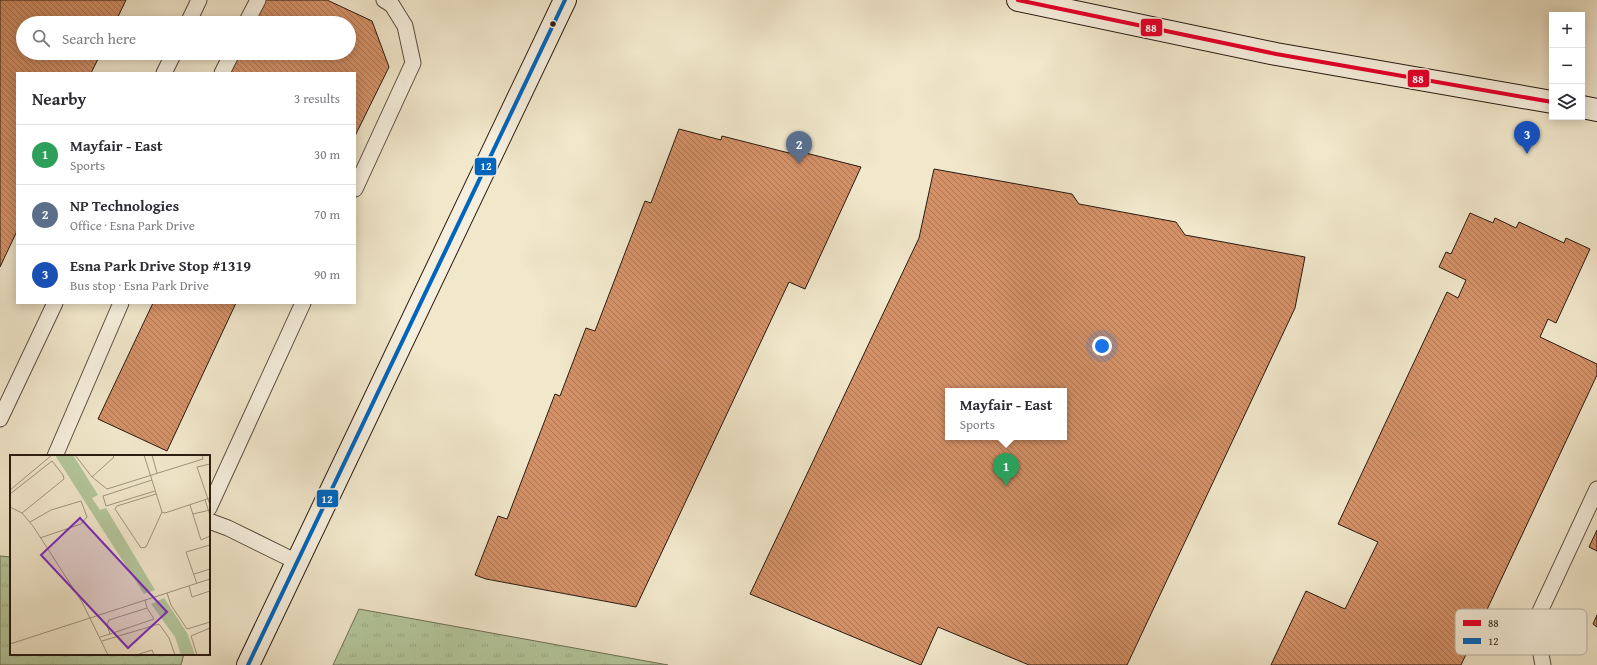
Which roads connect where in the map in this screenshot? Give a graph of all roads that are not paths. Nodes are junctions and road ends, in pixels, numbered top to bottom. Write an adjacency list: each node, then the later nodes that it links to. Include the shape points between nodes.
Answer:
1 (199, 0): 6 (lane)
2 (258, 0): 7 (lane)
3 (384, 0): 15 (lane, via 392,5 405,26 413,63)
4 (565, 0): 24 (street)
5 (1018, 0): 12 (street, via 1276,54)
6 (191, 16)
7 (250, 16)
8 (170, 60): 10 (lane)
9 (228, 60): 11 (lane)
10 (164, 72)
11 (222, 72)
12 (1549, 101)
13 (1585, 108): 14 (street)
14 (1597, 110)
15 (356, 187)
16 (55, 304): 19 (lane)
17 (121, 304): 20 (lane)
18 (303, 304): 22 (lane)
19 (0, 419)
20 (55, 455)
21 (1597, 489): 25 (lane)
22 (210, 506)
23 (210, 520): 24 (lane)
24 (297, 562): 27 (street)
25 (1541, 609)
26 (1541, 655): 28 (lane)
27 (248, 665)
28 (1543, 665)

